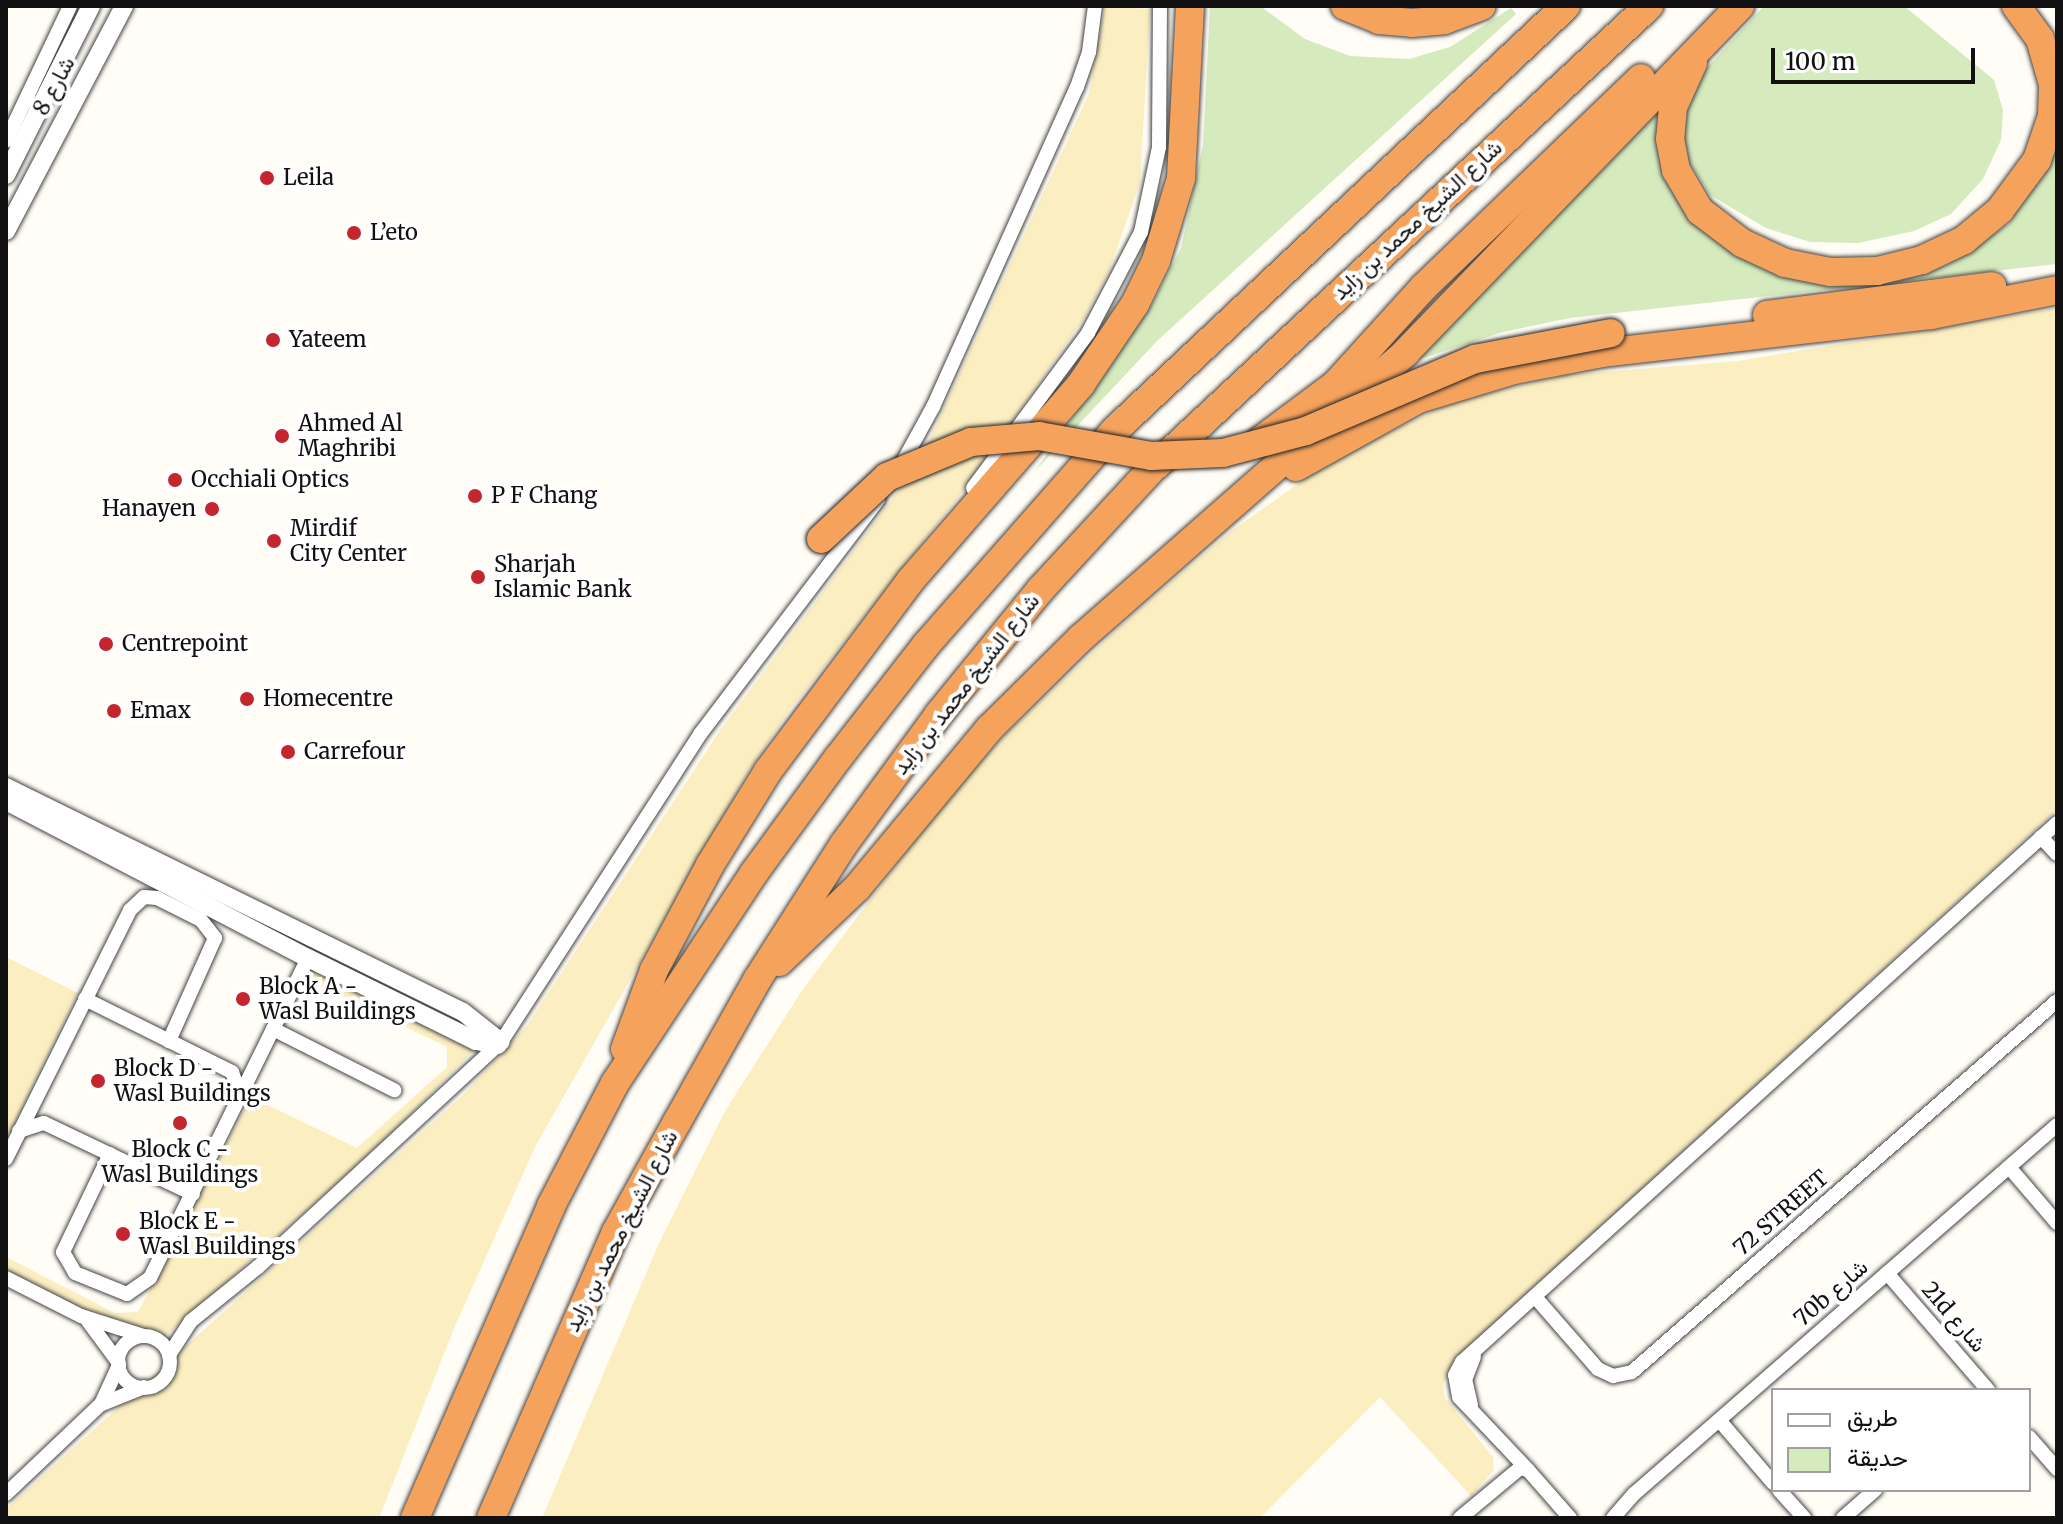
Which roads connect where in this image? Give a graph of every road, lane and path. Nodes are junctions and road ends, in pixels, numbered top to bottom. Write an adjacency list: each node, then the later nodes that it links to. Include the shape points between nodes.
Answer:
1 (70, 6): 15 (street)
2 (91, 6): 16 (street, شارع 8)
3 (124, 6): 17 (street, شارع 8)
4 (1095, 6): 39 (street, via 1089,52 1077,87 916,440 876,504 701,733)
5 (1160, 6): 23 (street, via 1159,147 1149,204 1131,259 1088,333 941,528)
6 (1179, 6): 14 (highway)
7 (1190, 6): 14 (highway)
8 (1345, 6): 9 (highway, via 1379,20 1412,23 1444,20)
9 (1482, 6)
10 (1566, 6): 40 (highway, via 1115,430 1018,536 838,758 754,873)
11 (1649, 6): 34 (highway, شارع الشيخ محمد بن زايد, via 1151,470 1041,589 887,785)
12 (2016, 6): 13 (highway, via 2040,39 2053,84 2049,131 2027,177 1983,226 1944,251 1900,267 1854,273 1807,269 1763,254 1711,221 1682,185 1670,147 1673,107)
13 (1728, 10): 20 (highway, bridge, via 1424,287 1319,400); 21 (highway, via 1406,352)
14 (1188, 76): 23 (highway, via 1187,143 1173,215 1135,304 1081,384)
15 (6, 141)
16 (6, 175)
17 (6, 231)
18 (2057, 276): 20 (highway, bridge, via 1611,333 1475,359 1306,431)
19 (2057, 290): 21 (highway, via 1931,315 1602,353 1489,376 1376,419)
20 (1240, 449): 22 (highway, bridge, via 1169,457 1050,436 971,442 887,477)
21 (1214, 519): 34 (highway, via 989,729 857,888)
22 (821, 539)
23 (910, 581): 40 (highway, via 768,771 710,865 654,970)
24 (6, 787): 29 (street)
25 (6, 801): 27 (street)
26 (2057, 823): 28 (street)
27 (54, 827): 29 (street, via 128,857); 31 (street)
28 (2041, 837): 30 (street); 54 (street)
29 (143, 854): 32 (street)
30 (2057, 854)
31 (213, 908): 32 (street, via 236,911 318,952); 33 (street)
32 (335, 950): 39 (street, via 463,1012)
33 (308, 958): 37 (street); 39 (street, via 476,1041)
34 (757, 980): 72 (highway, شارع الشيخ محمد بن زايد, via 616,1232)
35 (85, 999): 38 (street); 38 (street, via 138,900 157,898 190,914 208,924 215,946); 43 (street)
36 (2057, 1001): 54 (street, 72 STREET, via 1632,1372 1613,1376 1598,1369)
37 (273, 1029): 41 (street); 42 (street)
38 (169, 1041): 42 (street, via 232,1072)
39 (500, 1044): 57 (street, via 258,1267 191,1321)
40 (615, 1083): 71 (highway, via 551,1206)
41 (394, 1090)
42 (240, 1095): 50 (street)
43 (35, 1099): 44 (street); 46 (street)
44 (44, 1123): 46 (street); 47 (street)
45 (2057, 1125): 49 (street, 70b شارع)
46 (19, 1131): 48 (street)
47 (110, 1154): 50 (street); 50 (street, via 63,1252 68,1268 89,1280 127,1294 145,1287)
48 (6, 1159)
49 (2009, 1167): 51 (street); 52 (street, 70b شارع)
50 (193, 1194)
51 (2057, 1223)
52 (1887, 1273): 60 (street, 21d شارع); 62 (street, 70b شارع)
53 (6, 1278): 55 (street)
54 (1536, 1298): 64 (street, via 1476,1353 1465,1380 1472,1409)
55 (81, 1316): 56 (street); 58 (street, via 104,1337)
56 (145, 1336): 57 (street, via 158,1340); 58 (street, via 125,1344)
57 (169, 1355): 59 (street, via 164,1379)
58 (119, 1364): 59 (street, via 125,1378); 61 (street)
59 (144, 1387): 61 (street)
60 (1986, 1388)
61 (101, 1404): 69 (street)
62 (1719, 1420): 66 (street); 70 (street, 70b شارع)
63 (2031, 1439): 65 (street)
64 (1526, 1469): 73 (street, via 1514,1469); 74 (street)
65 (2057, 1469)
66 (1771, 1481)
67 (1781, 1492): 77 (street)
68 (1873, 1492): 78 (street)
69 (6, 1494)
70 (1634, 1494): 75 (street, 70b شارع); 76 (street, 70b شارع)
71 (415, 1518)
72 (491, 1518)
73 (1460, 1518)
74 (1570, 1518)
75 (1600, 1518)
76 (1613, 1518)
77 (1804, 1518)
78 (1843, 1518)

